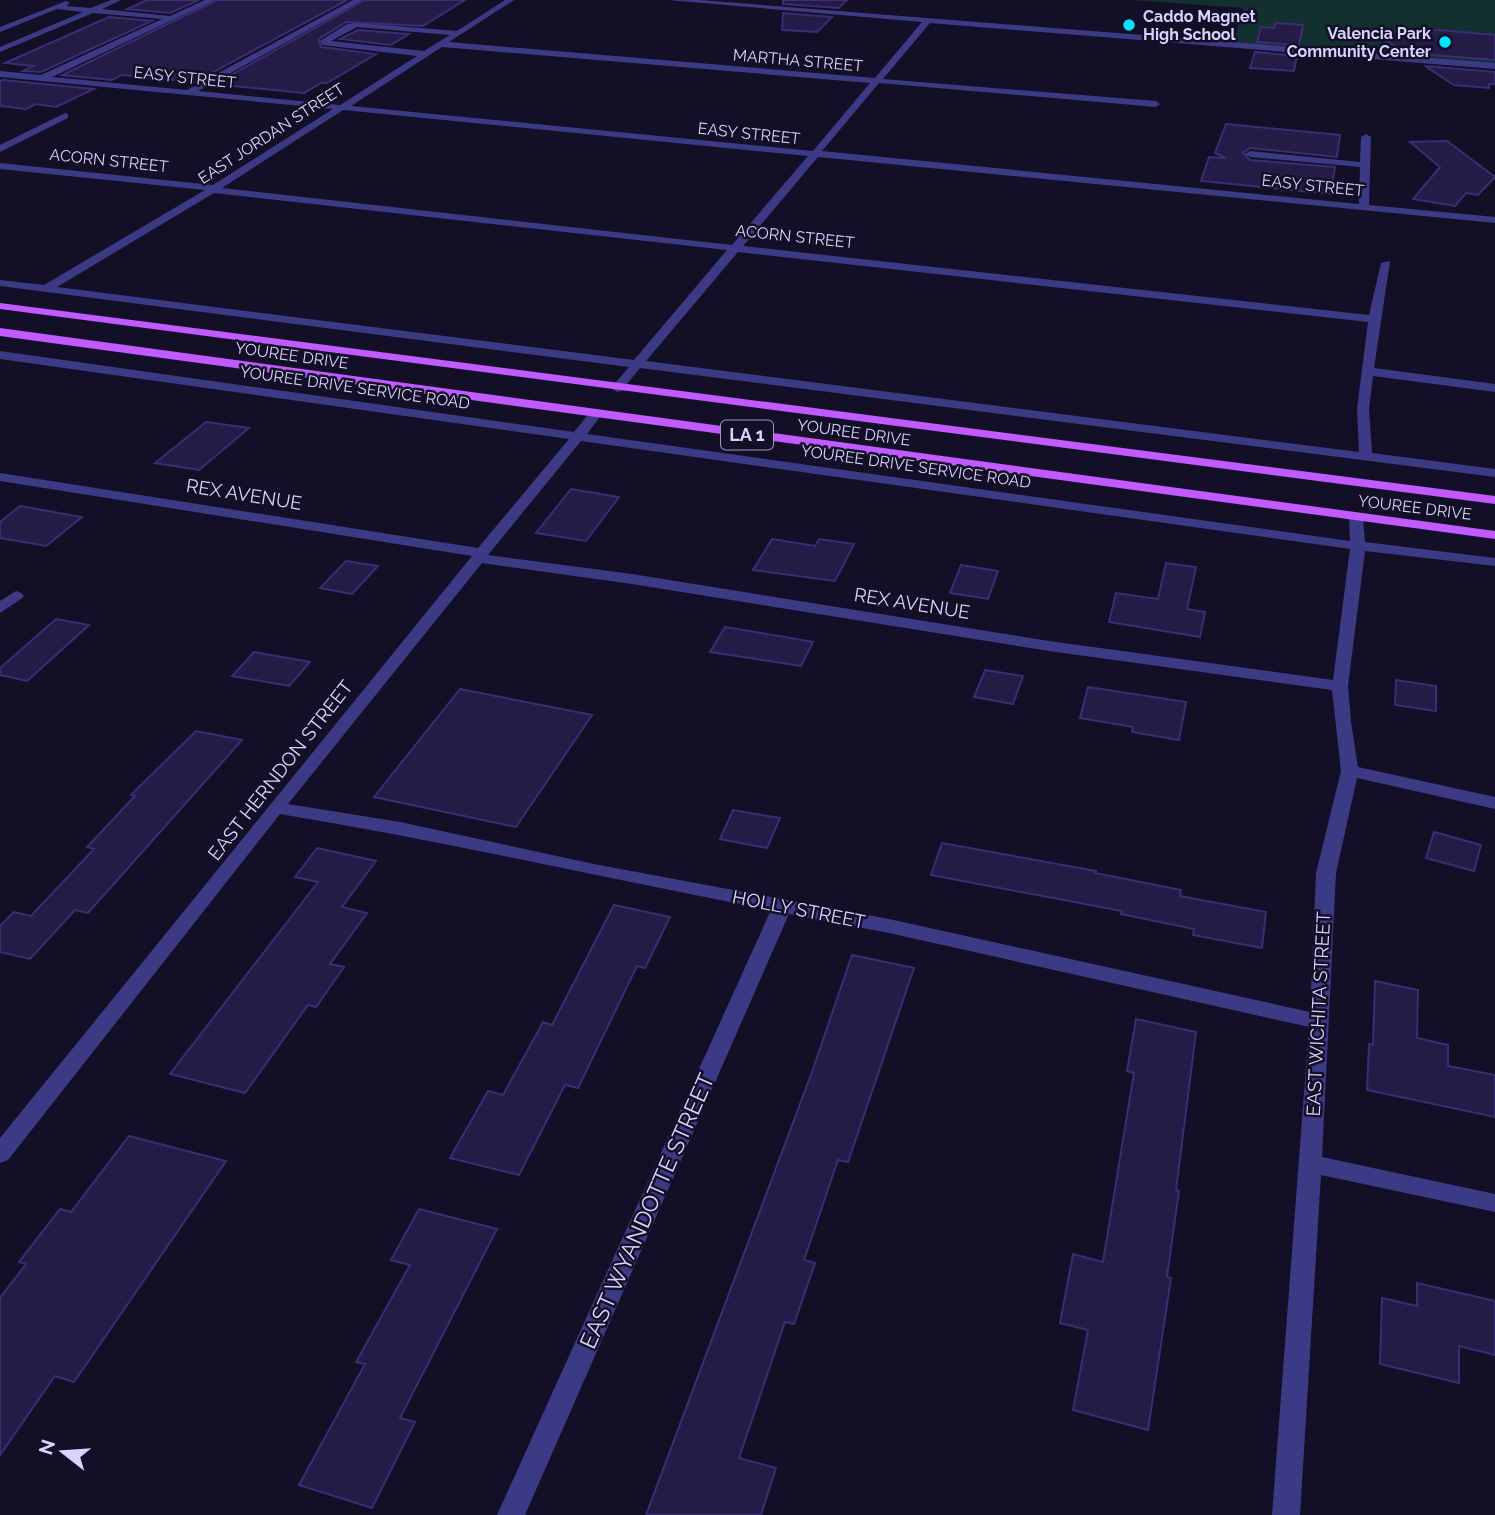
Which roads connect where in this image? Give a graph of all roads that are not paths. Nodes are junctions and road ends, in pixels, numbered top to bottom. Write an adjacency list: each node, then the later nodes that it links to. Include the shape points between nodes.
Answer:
1 (72, 0): 7 (street)
2 (117, 0): 8 (street)
3 (211, 0): 9 (street)
4 (359, 0): 21 (street)
5 (510, 0): 13 (street, EAST JORDAN STREET)
6 (672, 0): 11 (street)
7 (55, 7): 8 (street); 12 (street)
8 (91, 11): 9 (street); 15 (street)
9 (171, 18): 10 (street); 19 (street)
10 (191, 20)
11 (933, 21): 17 (street); 20 (street)
12 (0, 30)
13 (457, 33): 14 (street, EAST JORDAN STREET); 16 (street, via 358,25 323,43)
14 (438, 44): 16 (street, EAST JORDAN STREET); 20 (street, MARTHA STREET)
15 (0, 50)
16 (424, 54): 23 (street, EAST JORDAN STREET)
17 (1495, 66)
18 (0, 74): 19 (street, EASY STREET)
19 (42, 78): 21 (street, EASY STREET)
20 (877, 81): 22 (street, MARTHA STREET); 28 (street)
21 (187, 93): 23 (street, EASY STREET)
22 (1156, 104)
23 (339, 107): 28 (street, EASY STREET); 31 (street, EAST JORDAN STREET)
24 (65, 116): 26 (street)
25 (1366, 137): 29 (street)
26 (0, 149)
27 (1250, 154): 29 (street)
28 (816, 155): 32 (street, EASY STREET); 34 (street)
29 (1365, 165): 32 (street)
30 (0, 166): 31 (street, ACORN STREET)
31 (214, 189): 34 (street, ACORN STREET); 37 (street, EAST JORDAN STREET)
32 (1364, 206): 33 (street, EASY STREET)
33 (1495, 219)
34 (738, 248): 39 (street, ACORN STREET); 42 (street)
35 (1386, 263): 39 (street)
36 (0, 283): 37 (street)
37 (46, 289): 42 (street)
38 (0, 306): 44 (main road, YOUREE DRIVE / LA 1)
39 (1374, 319): 43 (street)
40 (0, 332): 46 (main road, YOUREE DRIVE / LA 1)
41 (0, 355): 47 (street, YOUREE DRIVE SERVICE ROAD)
42 (637, 366): 44 (street); 48 (street)
43 (1367, 370): 45 (street); 48 (street)
44 (617, 388): 46 (main road); 51 (main road, YOUREE DRIVE / LA 1)
45 (1495, 388)
46 (596, 414): 47 (street, EAST HERNDON STREET); 52 (main road, YOUREE DRIVE / LA 1)
47 (577, 436): 54 (street, YOUREE DRIVE SERVICE ROAD); 55 (street, EAST HERNDON STREET)
48 (1366, 458): 49 (street)
49 (1495, 473)
50 (0, 477): 55 (street, REX AVENUE)
51 (1495, 500)
52 (1356, 517): 53 (main road, YOUREE DRIVE / LA 1); 54 (street, EAST WICHITA STREET)
53 (1495, 535)
54 (1358, 546): 56 (street, YOUREE DRIVE SERVICE ROAD); 59 (street, EAST WICHITA STREET)
55 (480, 556): 59 (street, REX AVENUE, via 1049,646); 62 (street, EAST HERNDON STREET)
56 (1495, 562)
57 (16, 596): 58 (street)
58 (0, 608)
59 (1340, 686): 60 (street, EAST WICHITA STREET)
60 (1350, 771): 61 (street); 64 (street, EAST WICHITA STREET, via 1326,873)
61 (1495, 803)
62 (276, 808): 63 (street, HOLLY STREET, via 400,828); 65 (street, EAST HERNDON STREET)
63 (783, 906): 64 (street, HOLLY STREET); 68 (street, EAST WYANDOTTE STREET)
64 (1320, 1022): 66 (street, EAST WICHITA STREET)
65 (0, 1154)
66 (1309, 1163): 67 (street); 69 (street, EAST WICHITA STREET)
67 (1495, 1203)
68 (511, 1515)
69 (1286, 1515)

